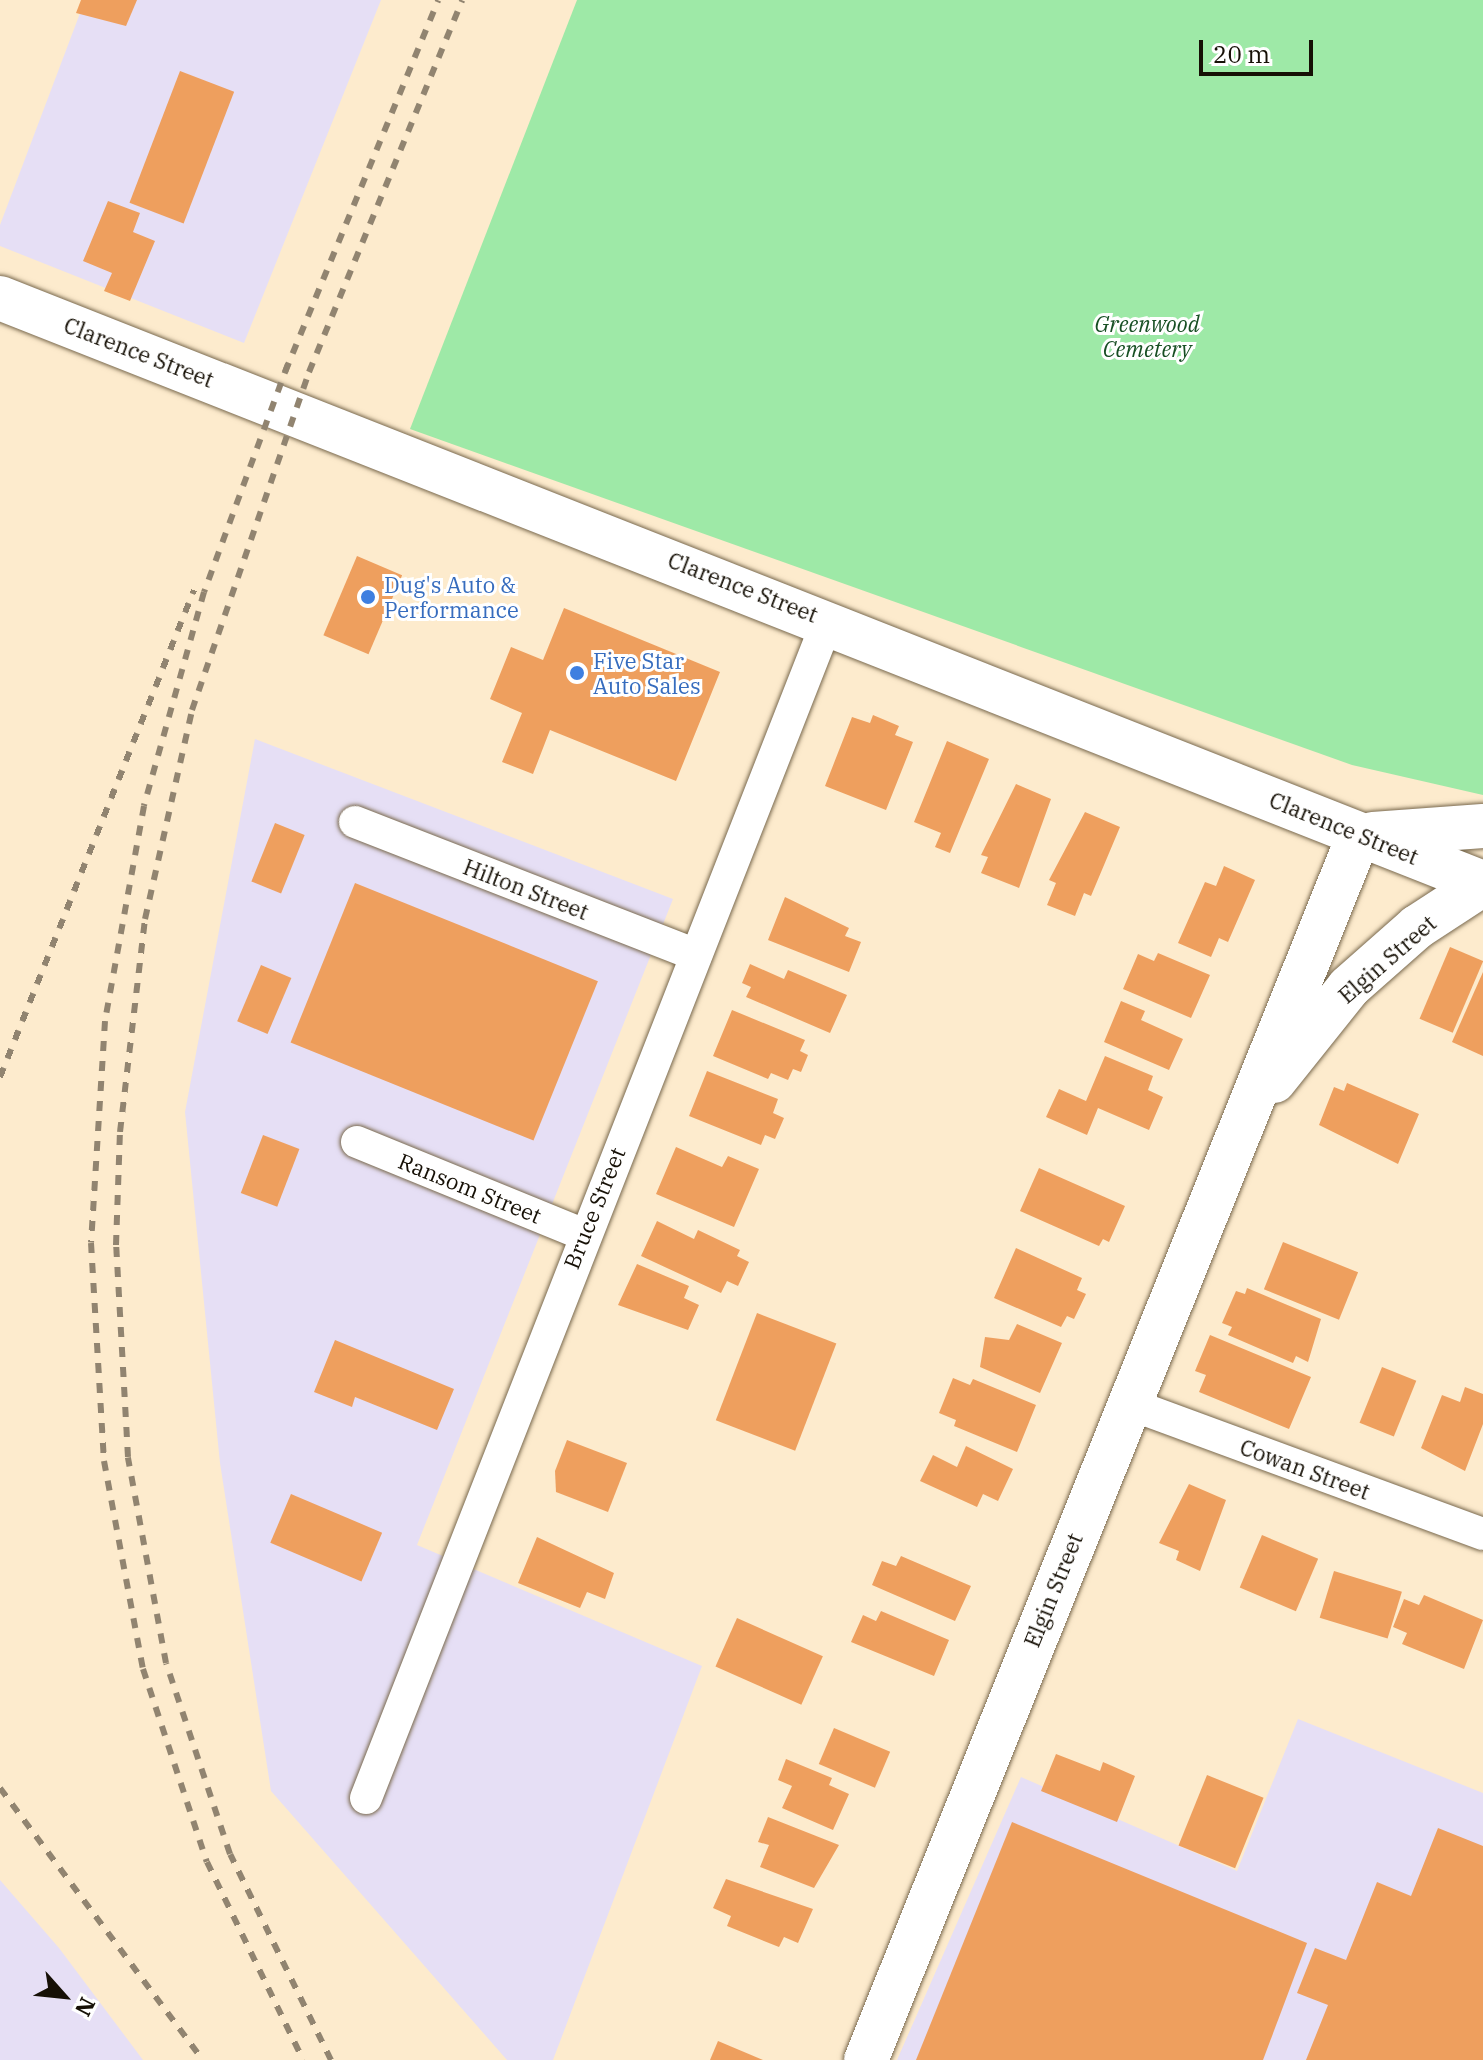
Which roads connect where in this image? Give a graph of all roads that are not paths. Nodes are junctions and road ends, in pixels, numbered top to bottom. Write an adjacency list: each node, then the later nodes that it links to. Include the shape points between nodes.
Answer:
1 (0, 298): 2 (main road, Clarence Street)
2 (828, 620): 5 (main road, Clarence Street); 7 (street, Bruce Street)
3 (355, 822): 7 (street, Hilton Street)
4 (1483, 826): 5 (main road)
5 (1359, 835): 6 (main road, Clarence Street); 8 (main road, Elgin Street)
6 (1483, 884): 8 (main road, Elgin Street, via 1417,927 1349,987)
7 (696, 955): 10 (street, Bruce Street)
8 (1242, 1120): 11 (main road, Elgin Street)
9 (357, 1142): 10 (street, Ransom Street)
10 (583, 1234): 13 (street, Bruce Street)
11 (1127, 1403): 12 (street, Cowan Street); 14 (main road, Elgin Street)
12 (1483, 1534)
13 (366, 1798)
14 (866, 2060)

